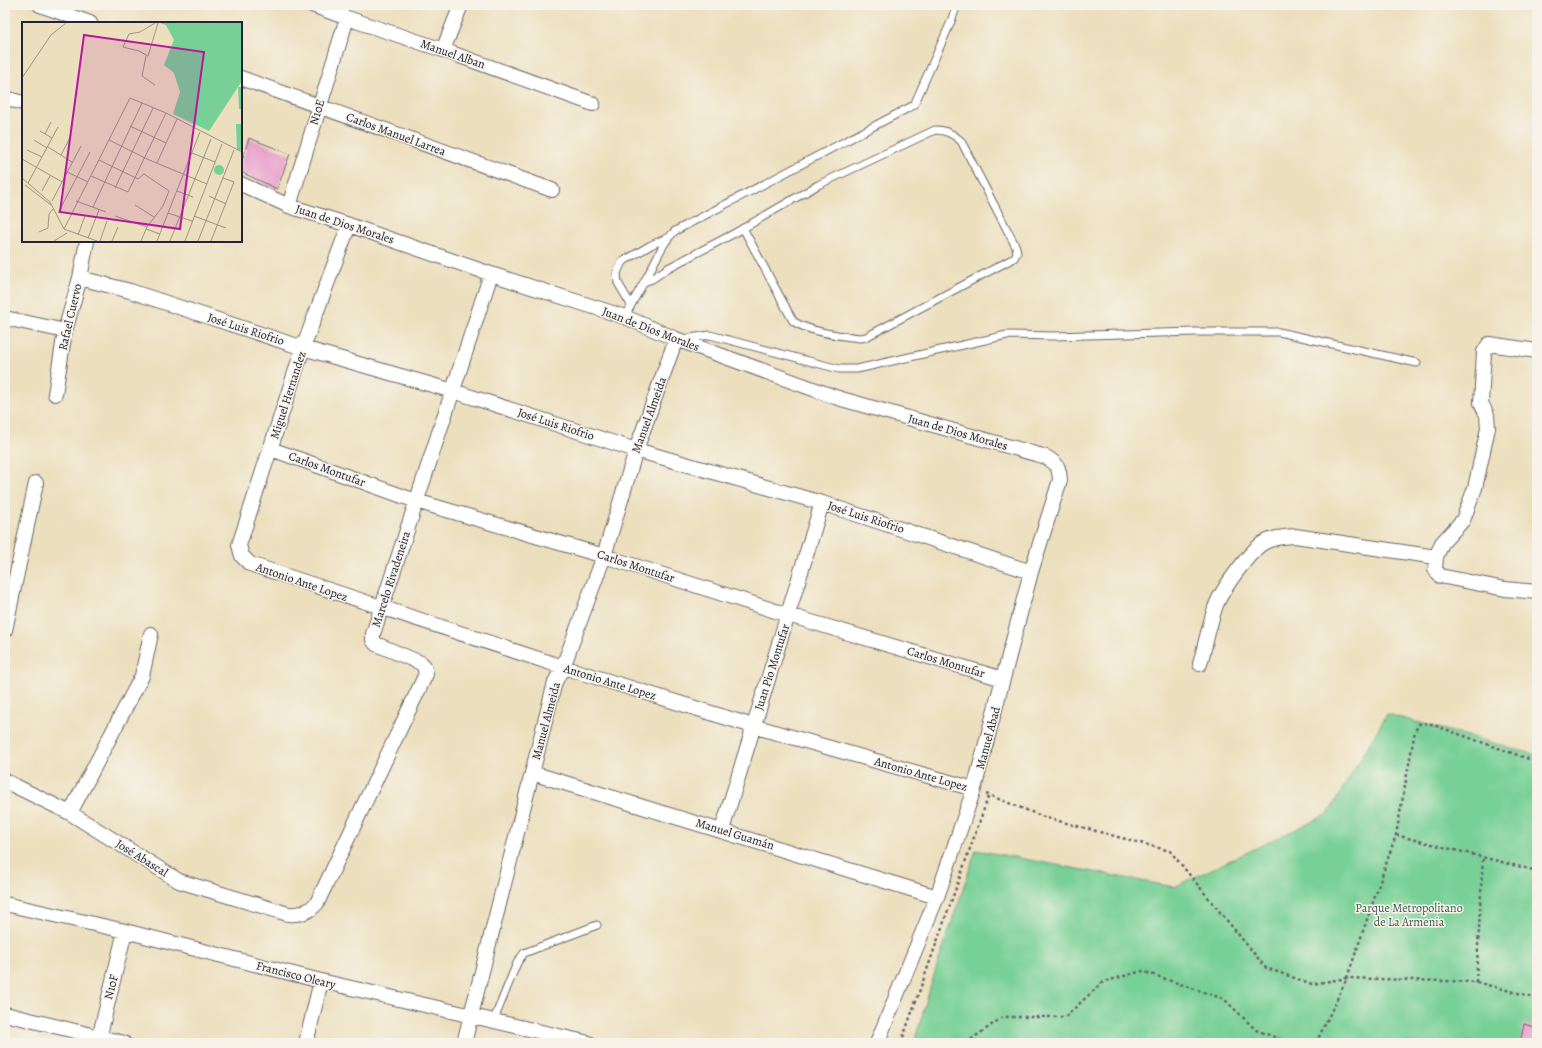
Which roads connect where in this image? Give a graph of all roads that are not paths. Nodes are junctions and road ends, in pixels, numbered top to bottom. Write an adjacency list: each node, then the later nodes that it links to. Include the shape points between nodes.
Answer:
1 (40, 5): 6 (street)
2 (312, 5): 5 (street, Manuel Alban)
3 (460, 5): 7 (street)
4 (957, 5): 18 (lane, via 914,105 675,231)
5 (347, 18): 7 (street, Manuel Alban); 12 (street, N10E)
6 (87, 22)
7 (443, 50): 11 (street, Manuel Alban)
8 (242, 78): 12 (street, Carlos Manuel Larrea)
9 (5, 98): 10 (street)
10 (22, 103)
11 (592, 104)
12 (319, 106): 14 (street, Carlos Manuel Larrea); 15 (street, N10E)
13 (242, 184): 15 (street, Juan de Dios Morales)
14 (552, 190)
15 (289, 206): 16 (street, Juan de Dios Morales)
16 (349, 225): 20 (street, Juan de Dios Morales); 27 (street, Miguel Hernandez)
17 (743, 228): 17 (lane, via 793,321 814,330 860,338 1014,258 1016,253 1016,247 961,141 952,133 942,130 928,132 818,185); 22 (lane, via 668,268 652,280)
18 (667, 238): 22 (lane); 23 (lane, via 622,262 617,273 618,283)
19 (87, 242): 21 (street, Rafael Cuervo)
20 (491, 274): 23 (street, Juan de Dios Morales); 30 (street, Marcelo Rivadeneira)
21 (80, 278): 25 (street, Rafael Cuervo); 27 (street, José Luis Riofrio, via 130,291)
22 (644, 282): 23 (lane)
23 (628, 311): 26 (street, Juan de Dios Morales)
24 (5, 318): 25 (street)
25 (65, 331): 31 (street, Rafael Cuervo)
26 (676, 339): 29 (lane, via 710,335 839,369 857,369 1006,335 1279,332); 33 (street, Manuel Almeida); 34 (street, Juan de Dios Morales, via 838,398 1046,457 1056,463)
27 (303, 348): 30 (street, José Luis Riofrio); 32 (street, Miguel Hernandez)
28 (1537, 351): 39 (street, via 1489,344 1484,352 1481,403 1487,415 1488,428 1475,488 1463,520 1442,543)
29 (1417, 363)
30 (453, 391): 33 (street, José Luis Riofrio); 36 (street, Marcelo Rivadeneira)
31 (55, 394)
32 (271, 448): 36 (street, Carlos Montufar); 40 (street, Miguel Hernandez, via 239,545 242,556)
33 (636, 450): 37 (street, José Luis Riofrio); 38 (street, Manuel Almeida)
34 (1059, 470): 41 (street, Manuel Abad, via 1060,480)
35 (36, 482): 45 (street)
36 (416, 501): 38 (street, Carlos Montufar); 43 (street, Marcelo Rivadeneira)
37 (822, 503): 41 (street, José Luis Riofrio); 44 (street, Juan Pio Montufar)
38 (604, 556): 44 (street, Carlos Montufar); 48 (street, Manuel Almeida)
39 (1436, 557): 42 (street, via 1435,569 1440,576 1505,589); 47 (street, via 1295,536 1275,538 1263,543 1234,574 1215,606)
40 (250, 564): 43 (street, Antonio Ante Lopez)
41 (1031, 572): 49 (street, Manuel Abad)
42 (1537, 592)
43 (382, 608): 48 (street, Antonio Ante Lopez); 58 (street, Marcelo Rivadeneira, via 373,640 376,644 421,663 426,674 317,903 305,913)
44 (788, 615): 49 (street, Carlos Montufar); 50 (street, Juan Pio Montufar)
45 (5, 630)
46 (151, 634): 54 (street, via 142,676)
47 (1200, 664)
48 (562, 667): 50 (street, Antonio Ante Lopez); 51 (street, Manuel Almeida, via 555,682)
49 (1003, 679): 53 (street, Manuel Abad)
50 (753, 726): 53 (street, Antonio Ante Lopez); 55 (street, Juan Pio Montufar)
51 (532, 773): 55 (street, Manuel Guamán); 63 (street, Manuel Almeida)
52 (5, 781): 54 (street, José Abascal)
53 (974, 789): 56 (street, Manuel Abad)
54 (70, 813): 58 (street, José Abascal, via 179,881)
55 (722, 830): 56 (street, Manuel Guamán)
56 (937, 897): 70 (street, Manuel Abad)
57 (5, 904): 60 (street, Francisco Oleary)
58 (288, 914)
59 (597, 925): 64 (lane, via 524,953 517,963)
60 (125, 932): 61 (street, Francisco Oleary); 65 (street, N10F)
61 (321, 981): 63 (street, Francisco Oleary); 67 (street)
62 (5, 1014): 65 (street)
63 (471, 1017): 64 (street, Francisco Oleary); 68 (street, Manuel Almeida)
64 (493, 1022): 69 (street, Francisco Oleary)
65 (99, 1040): 66 (street)
66 (124, 1043)
67 (306, 1043)
68 (464, 1043)
69 (589, 1043)
70 (877, 1043)

